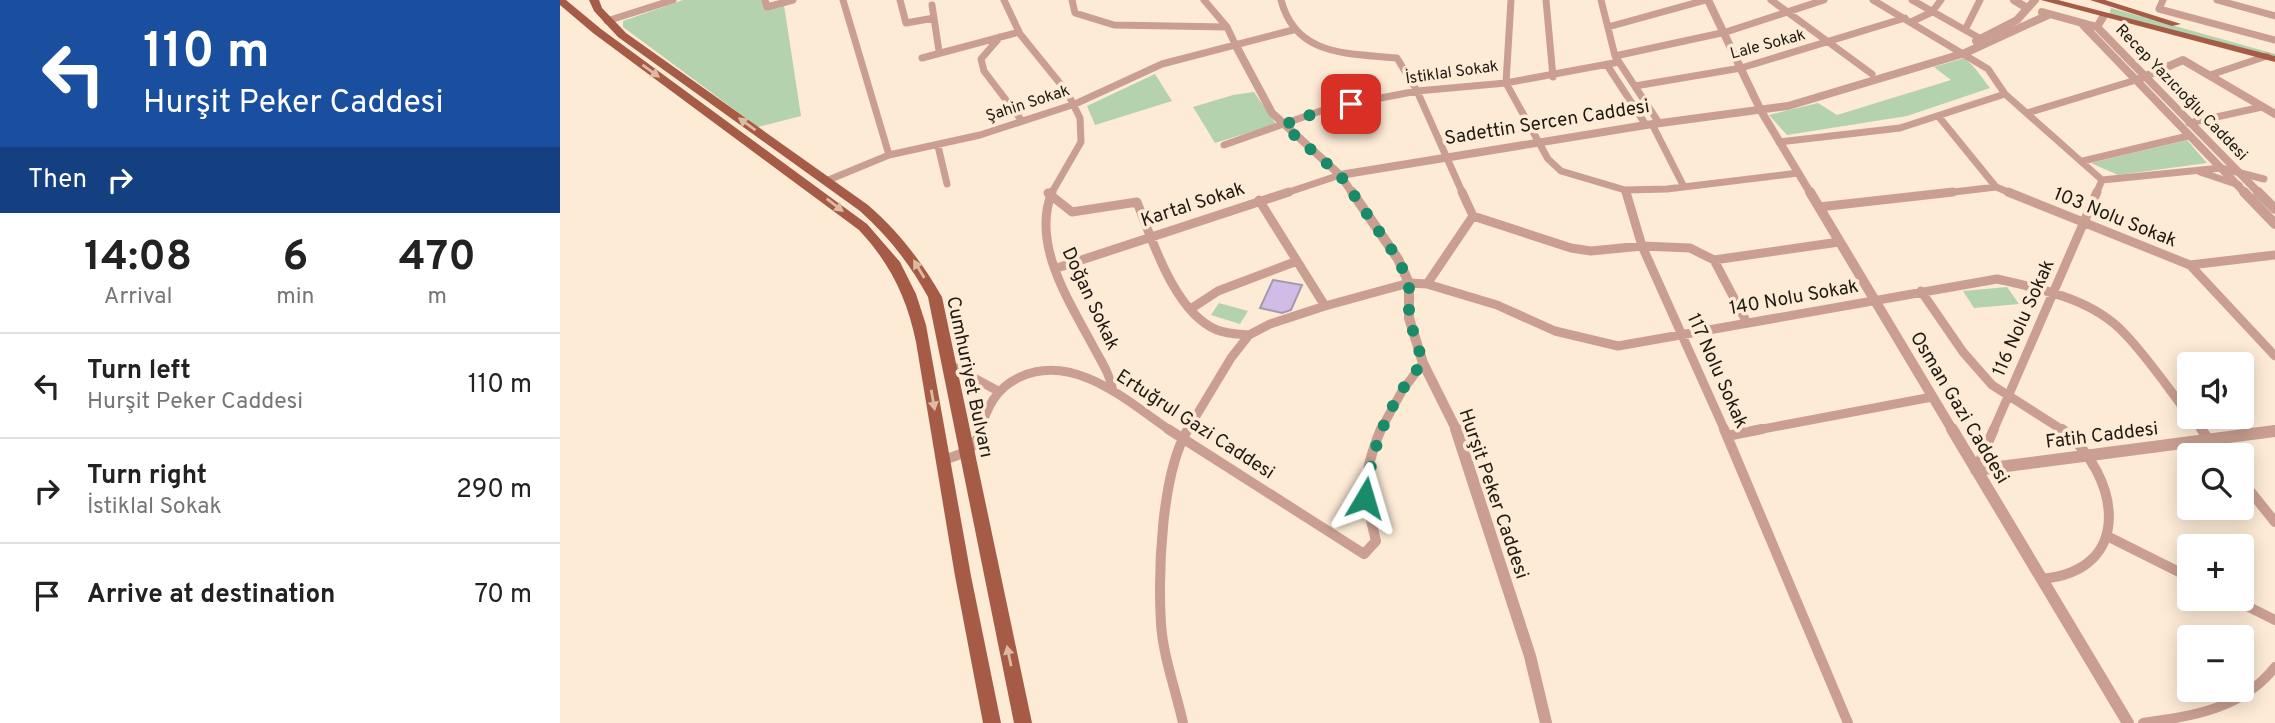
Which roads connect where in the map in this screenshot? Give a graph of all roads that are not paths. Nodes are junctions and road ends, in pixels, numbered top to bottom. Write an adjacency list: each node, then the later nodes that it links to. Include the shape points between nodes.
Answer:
1 (594, 0): 38 (main road)
2 (673, 0): 38 (street)
3 (765, 0): 4 (street, via 767,7)
4 (793, 0)
5 (843, 0): 81 (street)
6 (900, 0): 35 (street, via 906,23)
7 (1004, 0): 44 (street)
8 (1072, 0): 39 (street, via 1075,13 1114,25)
9 (1204, 0): 39 (street)
10 (1281, 0): 42 (street, via 1283,15)
11 (1510, 0): 62 (street, İstiklal Sokak)
12 (1546, 0): 60 (street)
13 (1601, 0): 40 (street)
14 (1707, 0): 40 (street); 45 (street, Osman Gazi Caddesi)
15 (1771, 0): 30 (street)
16 (1824, 0): 30 (street)
17 (1873, 0): 36 (street)
18 (1912, 0): 31 (street)
19 (1941, 0): 31 (street)
20 (1980, 0): 43 (street)
21 (2014, 0): 29 (street)
22 (2046, 0): 34 (main road)
23 (2095, 0): 34 (main road); 53 (main road)
24 (2163, 0): 48 (street, via 2159,9)
25 (2217, 0): 33 (street)
26 (562, 1): 27 (main road); 38 (main road)
27 (579, 2)
28 (932, 5): 35 (street)
29 (2031, 5): 32 (street); 47 (street, Sadettin Sercen Caddesi, via 2017,20)
30 (1789, 12): 45 (street); 49 (street)
31 (1933, 12): 36 (street, Lale Sokak); 43 (street)
32 (2048, 15): 37 (street); 52 (street, Sadettin Sercen Caddesi)
33 (2275, 16)
34 (2103, 17): 41 (street); 53 (main road)
35 (934, 18): 51 (street)
36 (1908, 20): 49 (street, Lale Sokak); 52 (street)
37 (2083, 25): 41 (street); 61 (street, Recep Yazıcıoğlu Caddesi)
38 (602, 26): 92 (main road, Cumhuriyet Bulvarı, one-way to 38); 140 (main road, Cumhuriyet Bulvarı, one-way to 140, via 863,227 890,255 916,307)
39 (1227, 27): 50 (street)
40 (1608, 27): 55 (street)
41 (2097, 27): 61 (street, Recep Yazıcıoğlu Caddesi)
42 (1293, 30): 50 (street, Şahin Sokak); 64 (street, via 1317,49 1397,58)
43 (1965, 30): 47 (street)
44 (1019, 32): 46 (street); 66 (street)
45 (1726, 32): 55 (street); 57 (street, Osman Gazi Caddesi)
46 (1000, 37): 51 (street); 72 (street, via 981,59 984,71)
47 (1981, 39): 52 (street, Sadettin Sercen Caddesi)
48 (2275, 40)
49 (1832, 42): 57 (street, Lale Sokak); 58 (street)
50 (1235, 44): 66 (street, Şahin Sokak, via 1162,64); 75 (street, Hurşit Peker Caddesi)
51 (939, 51): 54 (street)
52 (1961, 51): 58 (street, Sadettin Sercen Caddesi); 65 (street, via 1988,69); 68 (street, Sadettin Sercen Caddesi)
53 (2272, 56): 59 (street)
54 (922, 58)
55 (1617, 59): 56 (street); 63 (street)
56 (1607, 65): 60 (street); 74 (street)
57 (1741, 68): 63 (street, Lale Sokak); 68 (street, Osman Gazi Caddesi)
58 (1872, 74): 68 (street, Sadettin Sercen Caddesi)
59 (2210, 75): 61 (street, via 2183,60); 67 (street)
60 (1553, 77): 62 (street)
61 (2140, 78): 69 (street); 73 (street, Recep Yazıcıoğlu Caddesi); 76 (street, Recep Yazıcıoğlu Caddesi)
62 (1506, 83): 64 (street, İstiklal Sokak); 77 (street)
63 (1634, 86): 74 (street)
64 (1417, 91): 75 (street, İstiklal Sokak, via 1329,108); 82 (street)
65 (2005, 94): 69 (street); 71 (street)
66 (1075, 104): 72 (street, Şahin Sokak); 99 (street, Doğan Sokak, via 1084,134)
67 (2262, 107): 70 (street); 73 (street)
68 (1761, 111): 74 (street, Sadettin Sercen Caddesi); 78 (street, Osman Gazi Caddesi)
69 (2027, 113): 83 (street)
70 (2275, 114)
71 (1939, 117): 78 (street, via 1900,128); 97 (street, 103 Nolu Sokak)
72 (1023, 121): 80 (street, Şahin Sokak)
73 (2189, 123): 87 (street, Recep Yazıcıoğlu Caddesi)
74 (1652, 124): 77 (street, Sadettin Sercen Caddesi); 95 (street)
75 (1283, 125): 79 (street, İstiklal Sokak); 88 (street, Hurşit Peker Caddesi)
76 (2188, 136): 83 (street); 84 (street, Recep Yazıcıoğlu Caddesi)
77 (1538, 141): 82 (street, Sadettin Sercen Caddesi); 98 (street, via 1561,171)
78 (1779, 142): 86 (street, Osman Gazi Caddesi)
79 (1224, 145)
80 (938, 146): 81 (street, Şahin Sokak); 94 (street)
81 (889, 155): 92 (street, Şahin Sokak)
82 (1446, 157): 88 (street, Sadettin Sercen Caddesi); 103 (street)
83 (2084, 161): 91 (street)
84 (2221, 168): 85 (street); 87 (street); 96 (street, Recep Yazıcıoğlu Caddesi)
85 (2197, 171): 91 (street); 96 (street)
86 (1798, 173): 95 (street); 101 (street, Osman Gazi Caddesi)
87 (2240, 174): 90 (street); 93 (street, Recep Yazıcıoğlu Caddesi)
88 (1340, 175): 100 (street, Kartal Sokak); 114 (street, Hurşit Peker Caddesi, via 1398,259)
89 (2275, 176): 90 (street)
90 (2264, 179): 93 (street)
91 (2102, 180): 104 (street, 116 Nolu Sokak)
92 (826, 181): 126 (main road, Cumhuriyet Bulvarı, one-way to 92, via 935,297 918,267 886,227)
93 (2248, 182): 96 (street); 102 (street, Recep Yazıcıoğlu Caddesi)
94 (947, 184)
95 (1683, 185): 98 (street)
96 (2237, 185): 105 (street, Recep Yazıcıoğlu Caddesi)
97 (1996, 187): 101 (street); 104 (street, 103 Nolu Sokak)
98 (1625, 190): 108 (street, 117 Nolu Sokak)
99 (1048, 193): 106 (street, via 1072,212 1137,202); 113 (street, Doğan Sokak, via 1046,239)
100 (1259, 200): 106 (street, Kartal Sokak); 111 (street)
101 (1819, 207): 107 (street, Osman Gazi Caddesi)
102 (2275, 209)
103 (1474, 216): 108 (street, via 1581,250); 115 (street)
104 (2083, 222): 112 (street, 103 Nolu Sokak); 117 (street, 116 Nolu Sokak)
105 (2275, 224)
106 (1150, 235): 113 (street, Kartal Sokak); 120 (street)
107 (1839, 242): 110 (street); 118 (street, Osman Gazi Caddesi)
108 (1642, 246): 110 (street, via 1690,248); 123 (street, 117 Nolu Sokak)
109 (2275, 255): 112 (street)
110 (1714, 260): 121 (street)
111 (1297, 261): 119 (street); 120 (street, via 1219,291)
112 (2190, 265): 124 (street, 103 Nolu Sokak)
113 (1057, 268): 128 (street, Doğan Sokak, via 1092,346 1112,377)
114 (1409, 283): 115 (street, 140 Nolu Sokak); 119 (street, 140 Nolu Sokak); 125 (street, Hurşit Peker Caddesi, via 1409,318)
115 (1427, 284): 123 (street, 140 Nolu Sokak, via 1497,305 1555,331 1618,346)
116 (1921, 291): 117 (street, 140 Nolu Sokak, via 1997,279); 118 (street, 140 Nolu Sokak); 130 (street, via 1978,368)
117 (2053, 291): 130 (street, 116 Nolu Sokak); 131 (street, 140 Nolu Sokak, via 2095,311 2124,332)
118 (1874, 299): 121 (street, 140 Nolu Sokak); 129 (street, Osman Gazi Caddesi)
119 (1325, 306): 122 (street, 140 Nolu Sokak)
120 (1192, 308): 122 (street, via 1212,328)
121 (1746, 321): 123 (street, 140 Nolu Sokak)
122 (1249, 335): 135 (street)
123 (1682, 336): 134 (street, 117 Nolu Sokak)
124 (2275, 356)
125 (1423, 363): 135 (street, Ertuğrul Gazi Caddesi, via 1403,385 1370,458 1365,498 1376,541 1364,554); 153 (street, Hurşit Peker Caddesi, via 1457,432 1531,656)
126 (950, 365): 127 (street); 138 (main road, Cumhuriyet Bulvarı)
127 (998, 391): 128 (street, Ertuğrul Gazi Caddesi, via 1035,370 1053,369 1086,376); 138 (street, via 986,410 977,444)
128 (1113, 391): 135 (street, Ertuğrul Gazi Caddesi)
129 (1932, 397): 134 (street); 141 (street, Osman Gazi Caddesi)
130 (2007, 397): 139 (street, via 2052,422); 141 (street, 116 Nolu Sokak)
131 (2177, 399)
132 (2200, 429): 136 (street, 140 Nolu Sokak)
133 (2275, 431): 136 (street, Fatih Caddesi)
134 (1727, 436): 154 (street, 117 Nolu Sokak)
135 (1182, 439): 152 (street, via 1164,509 1161,625)
136 (2209, 440): 137 (street, 140 Nolu Sokak); 139 (street, Fatih Caddesi)
137 (2211, 443)
138 (965, 454): 140 (street); 151 (main road, Cumhuriyet Bulvarı, one-way to 138)
139 (2088, 455): 141 (street, Fatih Caddesi); 144 (street, via 2109,512)
140 (943, 460): 150 (main road, Cumhuriyet Bulvarı)
141 (1976, 470): 146 (street, Osman Gazi Caddesi)
142 (2254, 496): 143 (street)
143 (2275, 522)
144 (2109, 537): 145 (street); 146 (street, via 2097,556 2073,575)
145 (2177, 572)
146 (2042, 579): 155 (street, Osman Gazi Caddesi)
147 (2254, 610): 148 (street)
148 (2275, 620)
149 (2275, 667): 156 (street, via 2265,683 2245,696 2191,717)
150 (992, 723)
151 (1023, 723)
152 (1183, 723)
153 (1546, 723)
154 (1848, 723)
155 (2128, 723)
156 (2143, 723)

